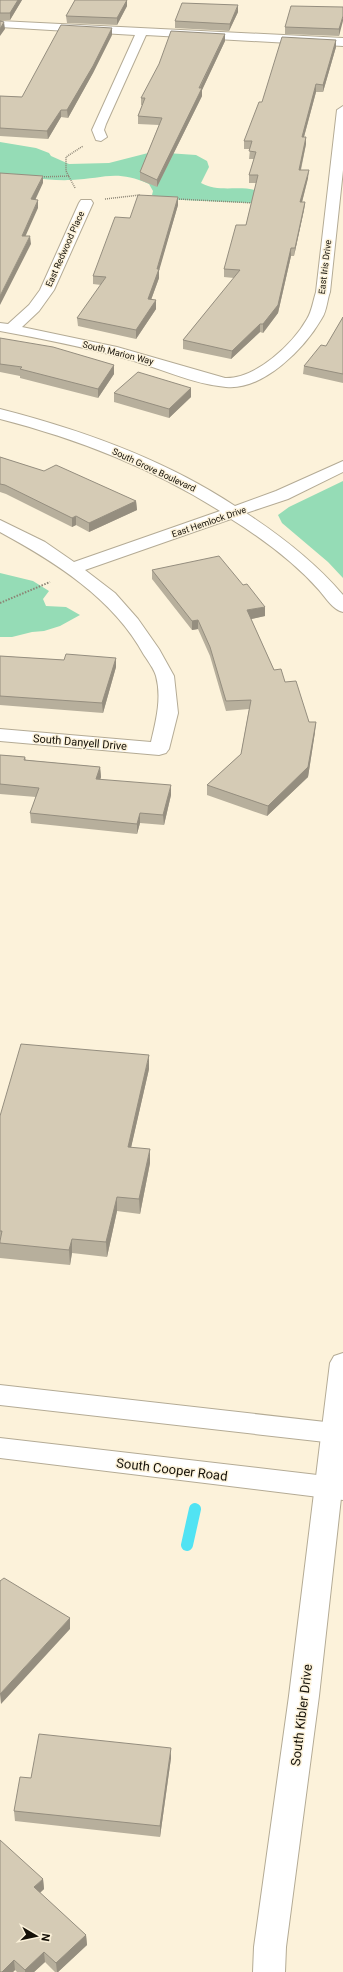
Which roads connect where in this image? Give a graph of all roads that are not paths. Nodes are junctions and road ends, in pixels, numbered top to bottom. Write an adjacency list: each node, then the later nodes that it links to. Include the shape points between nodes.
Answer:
1 (0, 24): 2 (street)
2 (142, 31): 3 (street); 5 (street, via 100,124 98,130)
3 (343, 42)
4 (343, 110): 6 (street, East Iris Drive)
5 (101, 137)
6 (338, 196): 9 (street, East Iris Drive, via 323,292 315,318 300,339 283,355 255,377)
7 (86, 203): 8 (street, East Redwood Place, via 47,290 34,308)
8 (5, 328): 9 (street, South Marion Way, via 112,350 211,379)
9 (234, 383)
10 (0, 414): 12 (street, South Grove Boulevard, via 50,427 137,460 190,485)
11 (343, 466): 12 (street, East Hemlock Drive, via 282,496)
12 (235, 513): 14 (street, East Hemlock Drive); 15 (street, South Grove Boulevard, via 277,542 311,572)
13 (0, 525): 14 (street, via 39,546)
14 (74, 571): 16 (street, South Danyell Drive, via 109,597 132,623 165,676 168,713 159,749)
15 (343, 607)
16 (0, 735)
17 (343, 1363): 19 (street)
18 (0, 1394): 19 (street)
19 (336, 1441): 21 (street, South Kibler Drive)
20 (0, 1448): 21 (street, South Cooper Road)
21 (335, 1488): 22 (street, South Kibler Drive, via 304,1696 270,1947)
22 (269, 1972)

